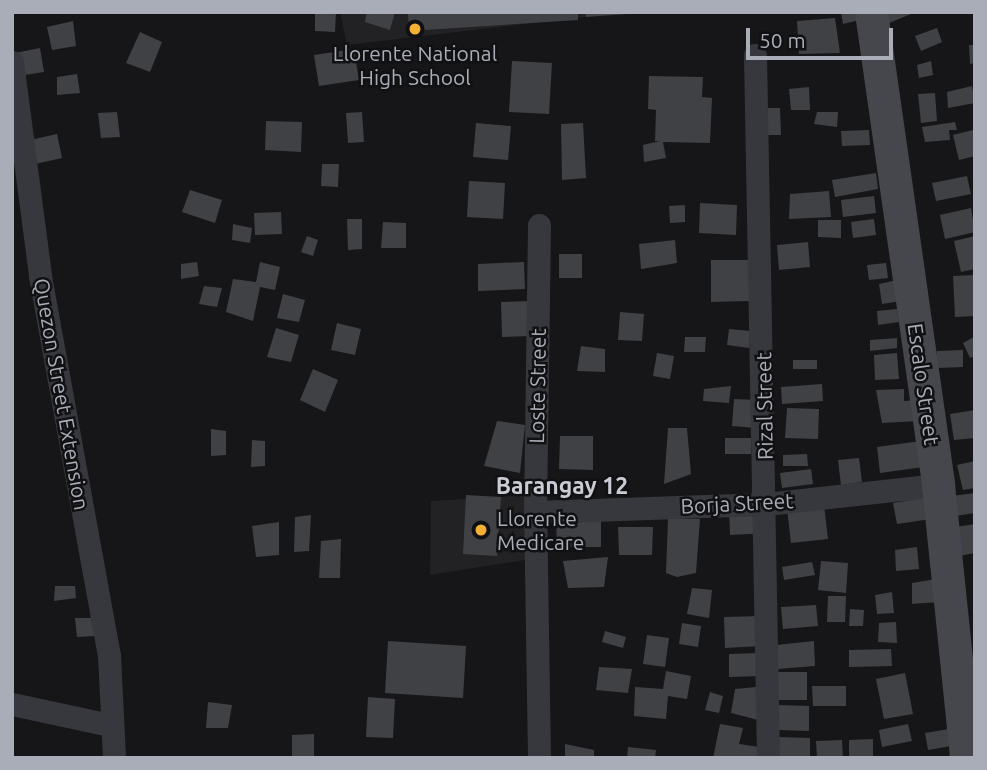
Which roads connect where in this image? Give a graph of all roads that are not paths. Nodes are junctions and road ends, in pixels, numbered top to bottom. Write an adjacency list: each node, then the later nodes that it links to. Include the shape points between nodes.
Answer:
1 (872, 12): 5 (street, Escalo Street)
2 (755, 55): 6 (street, Rizal Street)
3 (12, 62): 9 (street, Quezon Street Extension, via 40,276 109,654)
4 (539, 225): 7 (street, Loste Street)
5 (938, 485): 6 (street, Borja Street); 13 (street, Escalo Street)
6 (766, 504): 7 (street, Borja Street); 12 (street, Rizal Street)
7 (535, 512): 11 (street, Loste Street)
8 (12, 704): 9 (street)
9 (110, 725): 10 (street, Quezon Street Extension)
10 (114, 758)
11 (539, 758)
12 (768, 758)
13 (966, 758)

